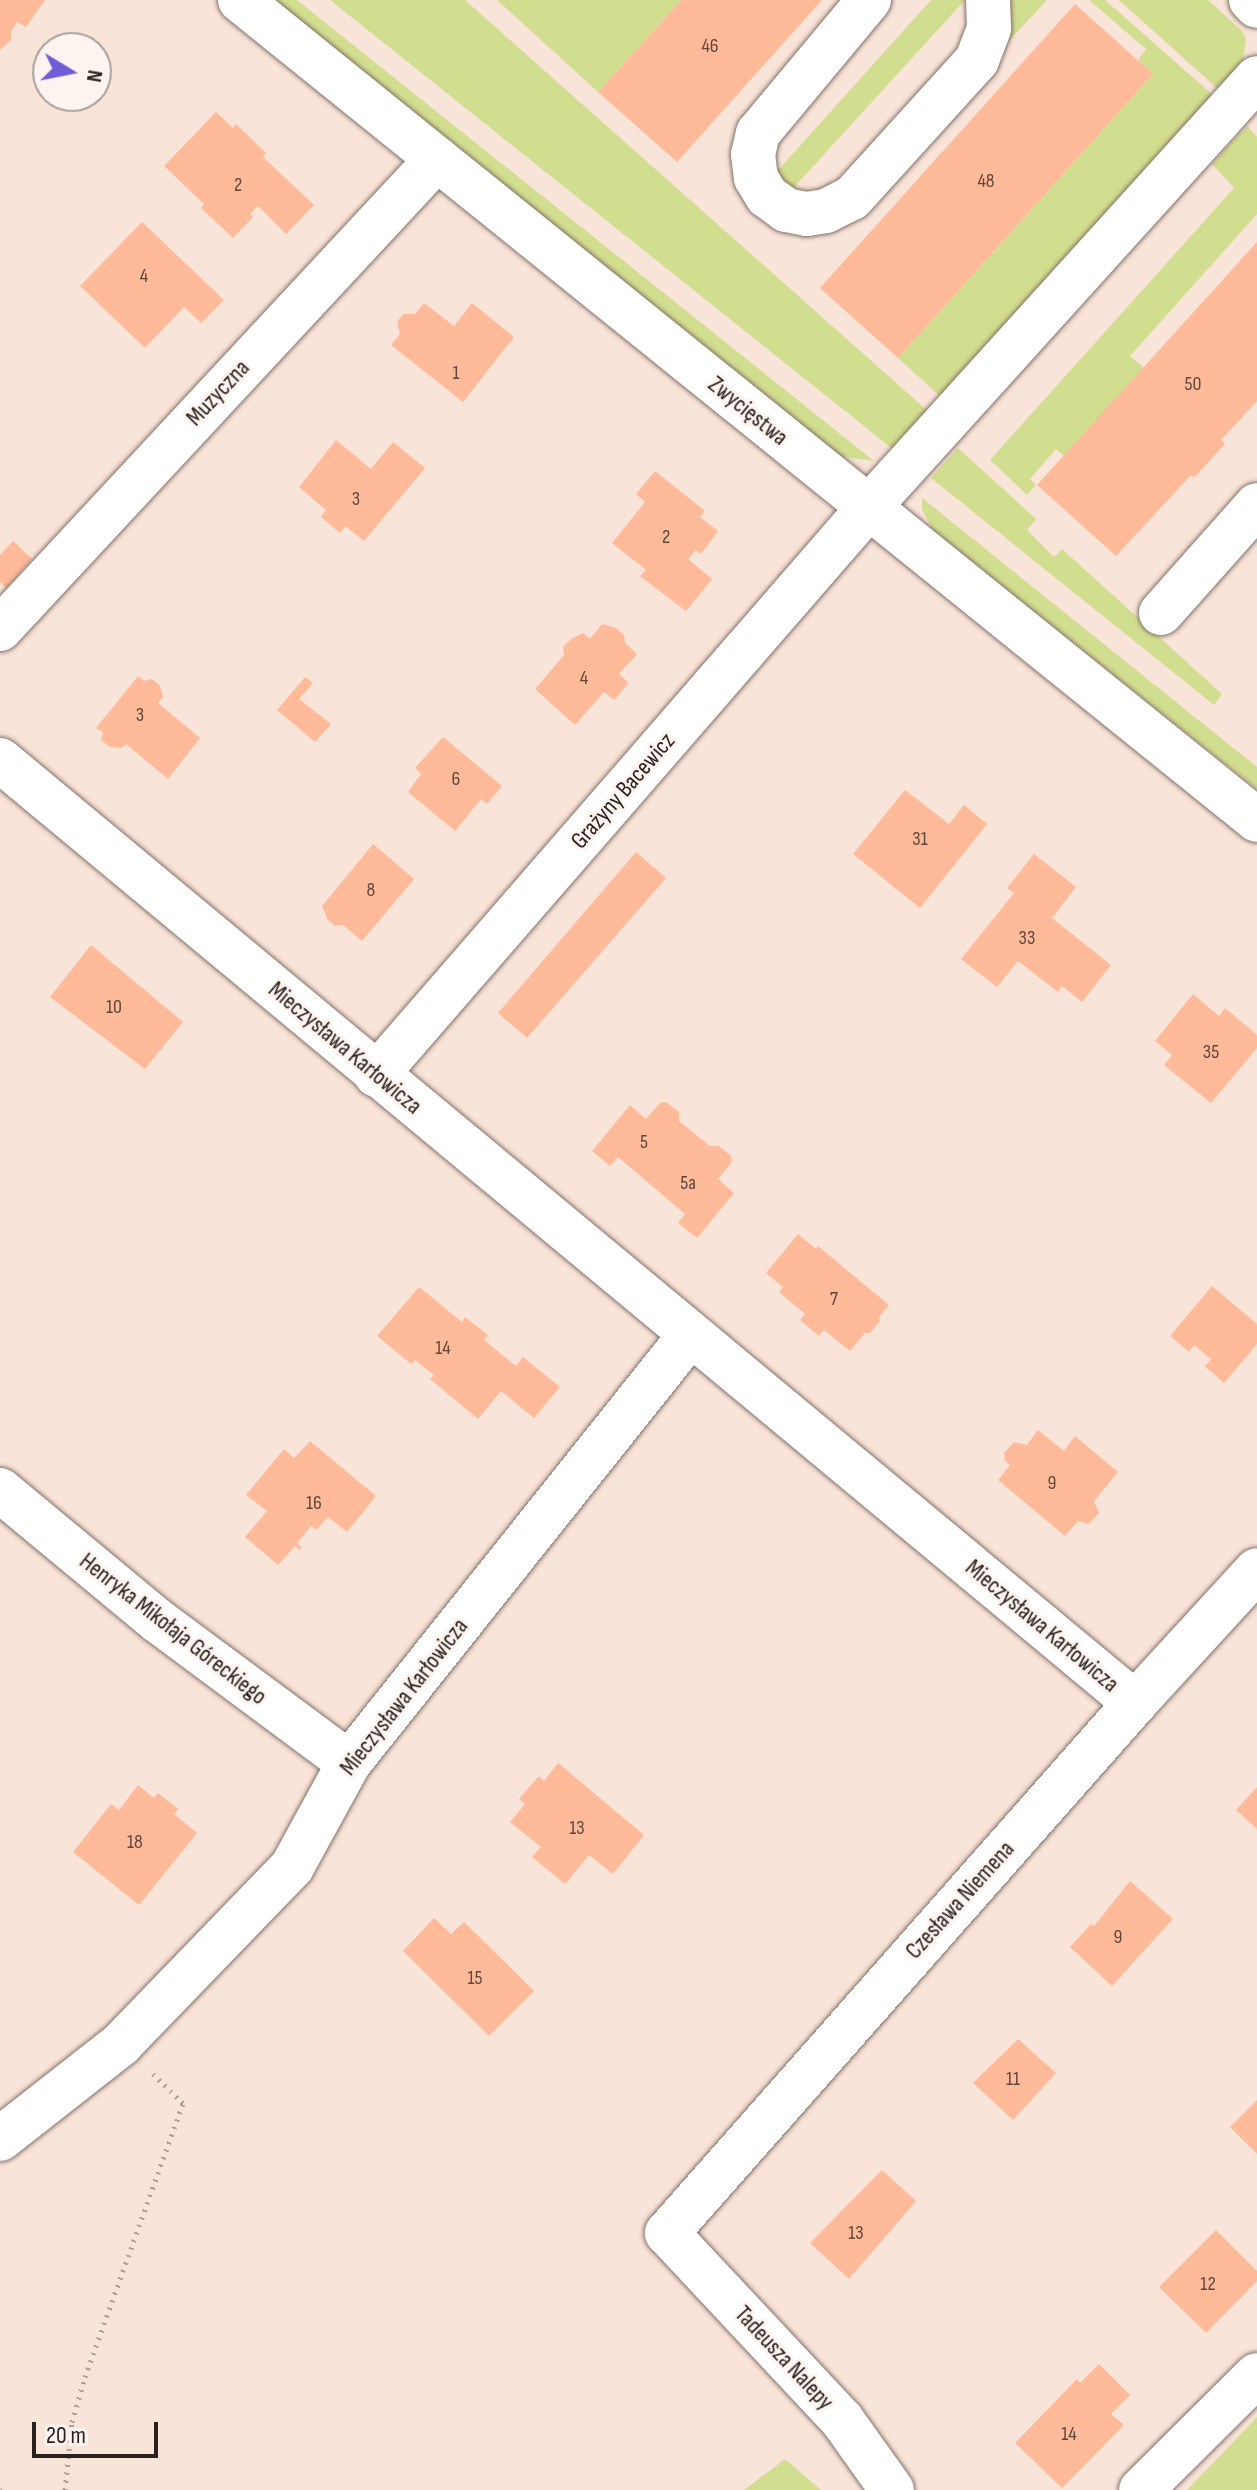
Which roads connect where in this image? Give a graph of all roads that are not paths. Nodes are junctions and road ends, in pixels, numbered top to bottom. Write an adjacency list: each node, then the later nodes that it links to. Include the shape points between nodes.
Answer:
1 (240, 0): 7 (street, Zwycięstwa)
2 (869, 0): 3 (street, via 758,133 753,154 756,178 767,196 786,210 826,211 852,198 977,60 989,28)
3 (988, 0)
4 (1251, 0): 5 (street)
5 (1257, 6)
6 (1257, 78): 9 (street, Grażyny Bacewicz)
7 (437, 159): 9 (street, Zwycięstwa); 11 (street, Muzyczna)
8 (1257, 505): 10 (street)
9 (869, 507): 13 (street, Zwycięstwa); 14 (street, Grażyny Bacewicz)
10 (1161, 613)
11 (0, 629)
12 (0, 760): 14 (street, Mieczysława Karłowicza)
13 (1257, 820)
14 (376, 1075): 15 (street, Mieczysława Karłowicza)
15 (690, 1335): 18 (street, Mieczysława Karłowicza); 19 (street, Mieczysława Karłowicza)
16 (0, 1490): 19 (street, Henryka Mikołaja Góreckiego, via 158,1621)
17 (1257, 1570): 18 (street, Czesława Niemena)
18 (1135, 1703): 21 (street, Czesława Niemena)
19 (349, 1763): 20 (street, Mieczysława Karłowicza, via 292,1867 121,2044)
20 (0, 2139)
21 (667, 2233): 23 (street, Tadeusza Nalepy, via 842,2420)
22 (1257, 2375): 24 (street)
23 (892, 2490)
24 (1141, 2490)

